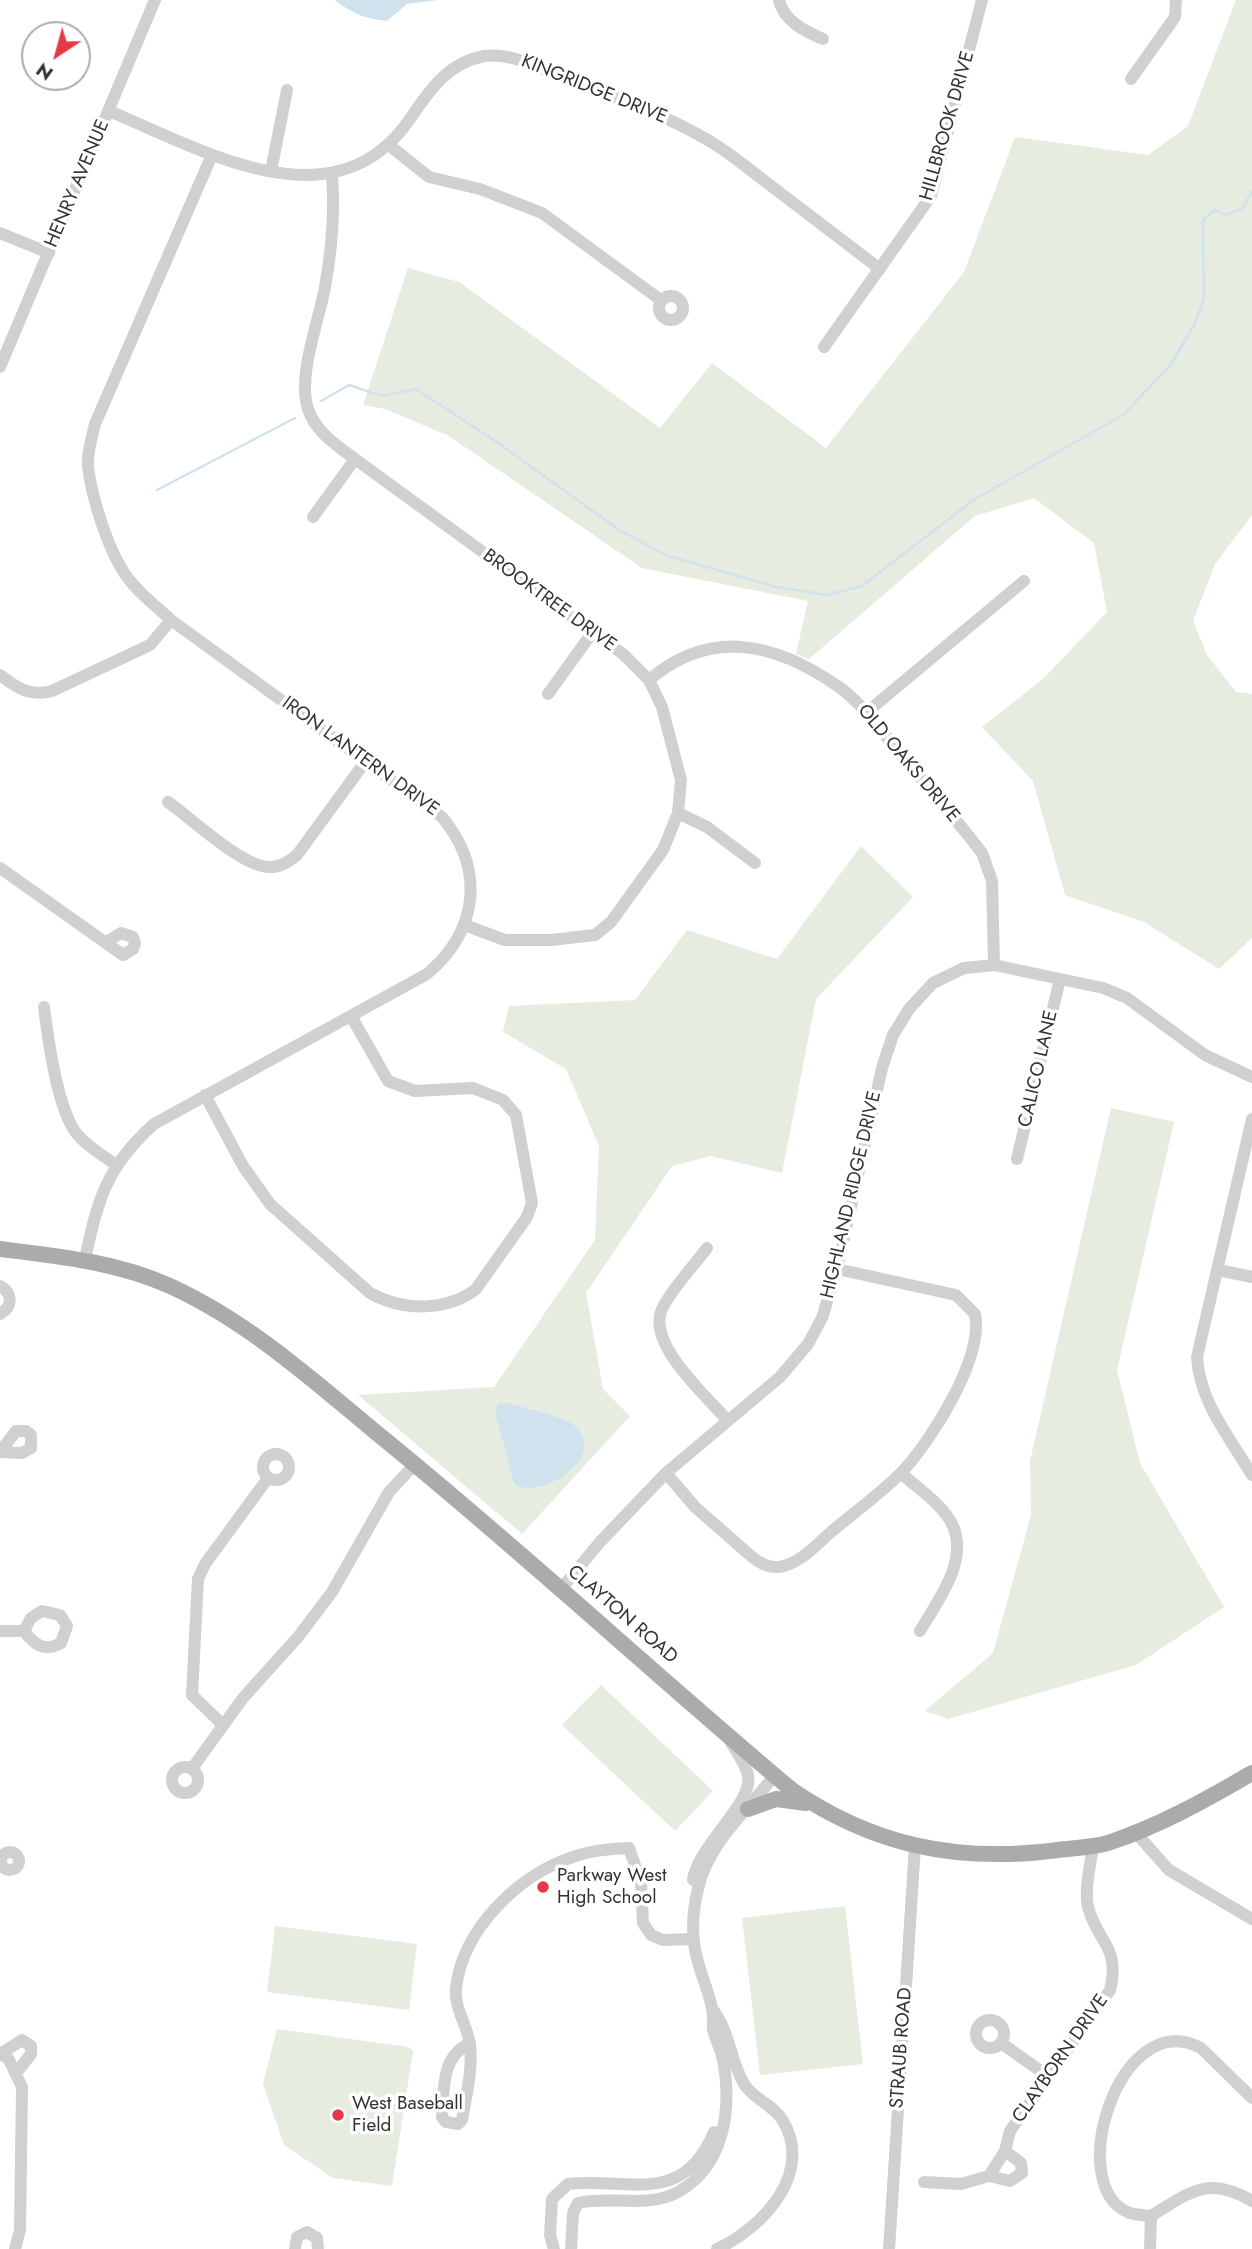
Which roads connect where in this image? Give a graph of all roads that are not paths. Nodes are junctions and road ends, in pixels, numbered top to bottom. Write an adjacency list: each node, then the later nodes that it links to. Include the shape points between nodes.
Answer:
1 (155, 0): 8 (street, HENRY AVENUE)
2 (779, 0): 5 (street, via 789,18)
3 (982, 0): 15 (street, HILLBROOK DRIVE, via 931,196)
4 (1176, 0): 6 (street, via 1175,17)
5 (823, 39)
6 (1131, 79)
7 (287, 90): 11 (street)
8 (109, 111): 10 (street, KINGRIDGE DRIVE); 14 (street, HENRY AVENUE)
9 (389, 145): 12 (street, KINGRIDGE DRIVE, via 362,165); 15 (street, KINGRIDGE DRIVE, via 442,75 483,57 511,57 707,139); 16 (street, via 429,177 511,199 542,213)
10 (212, 155): 11 (street, KINGRIDGE DRIVE); 22 (street, IRON LANTERN DRIVE, via 131,335 89,449 96,503 124,572)
11 (271, 171): 12 (street, KINGRIDGE DRIVE)
12 (332, 175): 19 (street, BROOKTREE DRIVE, via 334,229 305,399 317,427)
13 (0, 233): 14 (street)
14 (49, 253): 18 (street, HENRY AVENUE)
15 (880, 269): 17 (street, HILLBROOK DRIVE)
16 (662, 301)
17 (824, 347)
18 (0, 367)
19 (355, 459): 20 (street); 23 (street, BROOKTREE DRIVE)
20 (313, 517)
21 (1024, 580): 27 (street)
22 (171, 620): 24 (street, via 150,645 51,691 22,691); 28 (street, IRON LANTERN DRIVE)
23 (592, 633): 25 (street, BROOKTREE DRIVE, via 623,654); 26 (street)
24 (0, 675)
25 (649, 680): 27 (street, OLD OAKS DRIVE, via 701,649 744,646 792,660 840,688); 30 (street, BROOKTREE DRIVE, via 662,707 681,780)
26 (548, 694)
27 (867, 712): 35 (street, OLD OAKS DRIVE, via 982,853 992,881)
28 (365, 762): 29 (street, via 298,855 283,866 251,862); 33 (street, IRON LANTERN DRIVE, via 442,817 455,833 468,867)
29 (168, 802)
30 (678, 813): 31 (street, via 707,827); 33 (street, BROOKTREE DRIVE, via 663,850 611,922 595,935 505,940)
31 (755, 863)
32 (0, 869): 34 (street, via 100,941)
33 (467, 926): 38 (street, via 445,959 428,974)
34 (108, 942)
35 (994, 965): 36 (street); 47 (street, HIGHLAND RIDGE DRIVE, via 964,968 933,983 893,1035)
36 (1060, 979): 39 (street, via 1103,988 1126,999 1205,1055); 42 (street, CALICO LANE)
37 (44, 1007): 43 (street, via 51,1055 70,1122 84,1142)
38 (351, 1016): 40 (street); 40 (street, via 388,1081 415,1091 473,1088 489,1092 516,1115 532,1203 527,1217 466,1297 444,1305 409,1306 370,1293 270,1204 243,1166)
39 (1252, 1077)
40 (205, 1095): 43 (street, via 154,1124)
41 (1252, 1119): 48 (street)
42 (1017, 1159)
43 (116, 1164): 46 (street, via 102,1188)
44 (707, 1248): 52 (street, via 662,1309 659,1328 672,1356)
45 (0, 1249): 46 (main road, CLAYTON ROAD)
46 (85, 1260): 53 (main road, CLAYTON ROAD, via 168,1285 239,1323)
47 (837, 1269): 52 (street, HIGHLAND RIDGE DRIVE, via 822,1318 808,1344 780,1377); 56 (street, via 956,1295 975,1314 975,1335 966,1366 948,1405)
48 (1217, 1270): 49 (street); 54 (street, via 1199,1342 1197,1371 1213,1410)
49 (1252, 1277)
50 (0, 1286): 51 (street, via 8,1291 10,1301)
51 (0, 1314)
52 (728, 1421): 55 (street, HIGHLAND RIDGE DRIVE)
53 (415, 1464): 58 (main road, CLAYTON ROAD); 62 (street, via 389,1492 332,1592)
54 (1251, 1471)
55 (666, 1473): 56 (street, via 695,1507 759,1563 778,1567 807,1552); 58 (street, HIGHLAND RIDGE DRIVE)
56 (901, 1473): 61 (street, via 951,1524 957,1544 949,1580)
57 (268, 1478): 62 (street, via 198,1579 192,1695)
58 (561, 1589): 63 (main road, CLAYTON ROAD)
59 (0, 1631): 60 (street)
60 (24, 1631)
61 (920, 1631)
62 (223, 1725): 64 (street)
63 (727, 1734): 65 (main road, CLAYTON ROAD); 73 (street, via 749,1784 699,1862 693,1877)
64 (193, 1767)
65 (775, 1775): 67 (main road, CLAYTON ROAD); 68 (street)
66 (1250, 1779): 69 (main road, CLAYTON ROAD)
67 (816, 1806): 68 (main road, via 776,1799); 70 (main road, CLAYTON ROAD)
68 (748, 1809): 73 (street, via 717,1848)
69 (1135, 1832): 71 (main road, CLAYTON ROAD); 74 (street, via 1169,1870)
70 (915, 1846): 71 (main road, CLAYTON ROAD, via 978,1855); 95 (street, STRAUB ROAD)
71 (1093, 1846): 81 (street, CLAYBORN DRIVE, via 1088,1907 1111,1949 1113,1979 1110,1990)
72 (906, 1867): 95 (street)
73 (696, 1899): 75 (street)
74 (1252, 1919)
75 (693, 1939): 76 (street); 77 (street, via 663,1940 643,1923 641,1882 629,1848 570,1858 542,1871 510,1893 473,1938 461,1962 456,1992)
76 (712, 2009): 82 (street); 94 (street, via 723,2024 745,2086 783,2121 792,2143 792,2166 777,2201 740,2236)
77 (470, 2043): 77 (street, via 462,2120 446,2122 442,2117 448,2064 453,2054)
78 (1001, 2043): 81 (street)
79 (4, 2056): 80 (street); 80 (street, via 18,2040 29,2044 31,2054)
80 (17, 2072): 90 (street, via 22,2099 20,2230)
81 (1049, 2077): 84 (street, CLAYBORN DRIVE, via 1010,2131)
82 (726, 2088): 92 (street, via 709,2144 677,2177 645,2187 568,2184 560,2191 552,2199); 93 (street, via 724,2124 704,2171 677,2192 654,2200 578,2203)
83 (1252, 2098): 88 (street, via 1190,2042 1169,2040 1140,2057 1108,2107 1101,2167 1106,2188 1121,2207 1129,2213)
84 (1004, 2151): 85 (street, CLAYBORN DRIVE); 85 (street, via 1021,2163 1022,2173 1010,2181)
85 (989, 2176): 86 (street, via 961,2184)
86 (924, 2182)
87 (1252, 2201): 88 (street, via 1219,2186 1208,2187 1186,2194)
88 (1152, 2216): 96 (street)
89 (322, 2248): 91 (street, via 314,2235 303,2232 295,2240)
90 (15, 2249)
91 (295, 2249)
92 (554, 2249)
93 (571, 2249)
94 (716, 2249)
95 (888, 2249)
96 (1150, 2249)

